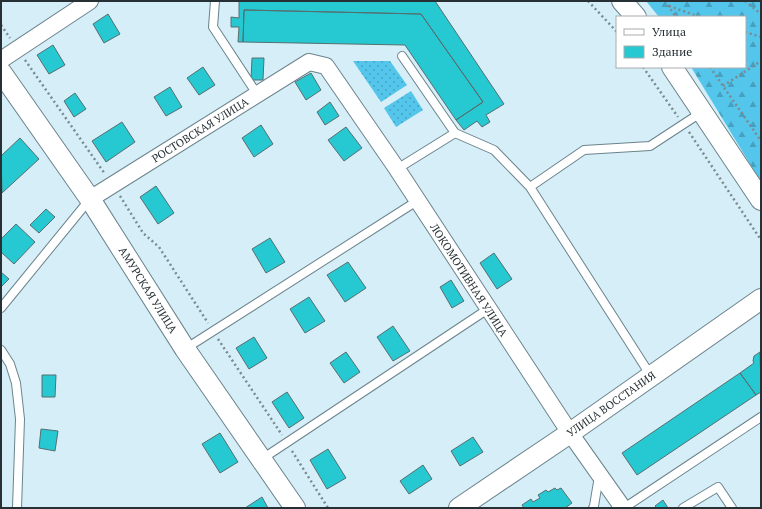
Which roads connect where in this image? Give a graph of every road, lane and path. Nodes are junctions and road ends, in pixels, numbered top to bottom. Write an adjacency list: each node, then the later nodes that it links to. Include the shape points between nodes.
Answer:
1 (90, 1): 16 (street)
2 (215, 1): 26 (lane, via 213,27)
3 (588, 1): 13 (path)
4 (622, 1): 9 (street)
5 (665, 1): 7 (path)
6 (745, 1): 8 (path)
7 (669, 6): 10 (path); 11 (path)
8 (761, 14)
9 (635, 16)
10 (675, 16)
11 (697, 16)
12 (1, 25): 16 (path)
13 (616, 31)
14 (746, 32): 15 (path)
15 (761, 37)
16 (17, 49): 18 (street); 32 (path)
17 (402, 56): 29 (lane)
18 (1, 60)
19 (761, 61): 25 (path)
20 (309, 62): 26 (street, РОСТОВСКАЯ УЛИЦА); 31 (street, ЛОКОМОТИВНАЯ УЛИЦА, via 326,66)
21 (644, 68): 28 (path)
22 (673, 68): 27 (street)
23 (711, 68): 25 (path)
24 (1, 72): 34 (street, АМУРСКАЯ УЛИЦА)
25 (723, 86): 30 (path)
26 (258, 94): 32 (street, РОСТОВСКАЯ УЛИЦА)
27 (703, 112): 28 (lane); 35 (street)
28 (684, 124): 33 (lane, via 650,146 584,150); 37 (path)
29 (456, 133): 31 (lane); 33 (lane, via 494,150)
30 (761, 142)
31 (397, 168): 36 (street, ЛОКОМОТИВНАЯ УЛИЦА)
32 (113, 185): 34 (street, РОСТОВСКАЯ УЛИЦА); 41 (path, via 143,233 159,247)
33 (530, 187): 44 (lane)
34 (90, 199): 39 (lane); 42 (street, АМУРСКАЯ УЛИЦА)
35 (761, 200)
36 (417, 201): 40 (street, ЛОКОМОТИВНАЯ УЛИЦА); 41 (lane)
37 (761, 240)
38 (761, 299): 44 (street, УЛИЦА ВОССТАНИЯ)
39 (1, 308)
40 (488, 310): 46 (street, ЛОКОМОТИВНАЯ УЛИЦА); 47 (lane)
41 (213, 331): 42 (lane); 47 (path)
42 (185, 349): 48 (street, АМУРСКАЯ УЛИЦА)
43 (1, 350): 50 (lane, via 10,364 16,383 20,419)
44 (651, 376): 46 (street, УЛИЦА ВОССТАНИЯ)
45 (761, 417): 55 (lane)
46 (570, 433): 49 (street, ЛОКОМОТИВНАЯ УЛИЦА); 53 (street, УЛИЦА ВОССТАНИЯ)
47 (287, 443): 48 (lane); 52 (path)
48 (261, 460): 51 (street, АМУРСКАЯ УЛИЦА)
49 (599, 476): 54 (lane); 55 (street, ЛОКОМОТИВНАЯ УЛИЦА)
50 (17, 508)
51 (295, 508)
52 (328, 508)
53 (459, 508)
54 (593, 508)
55 (624, 508)
56 (683, 508): 57 (lane, via 718,487)
57 (732, 508)

